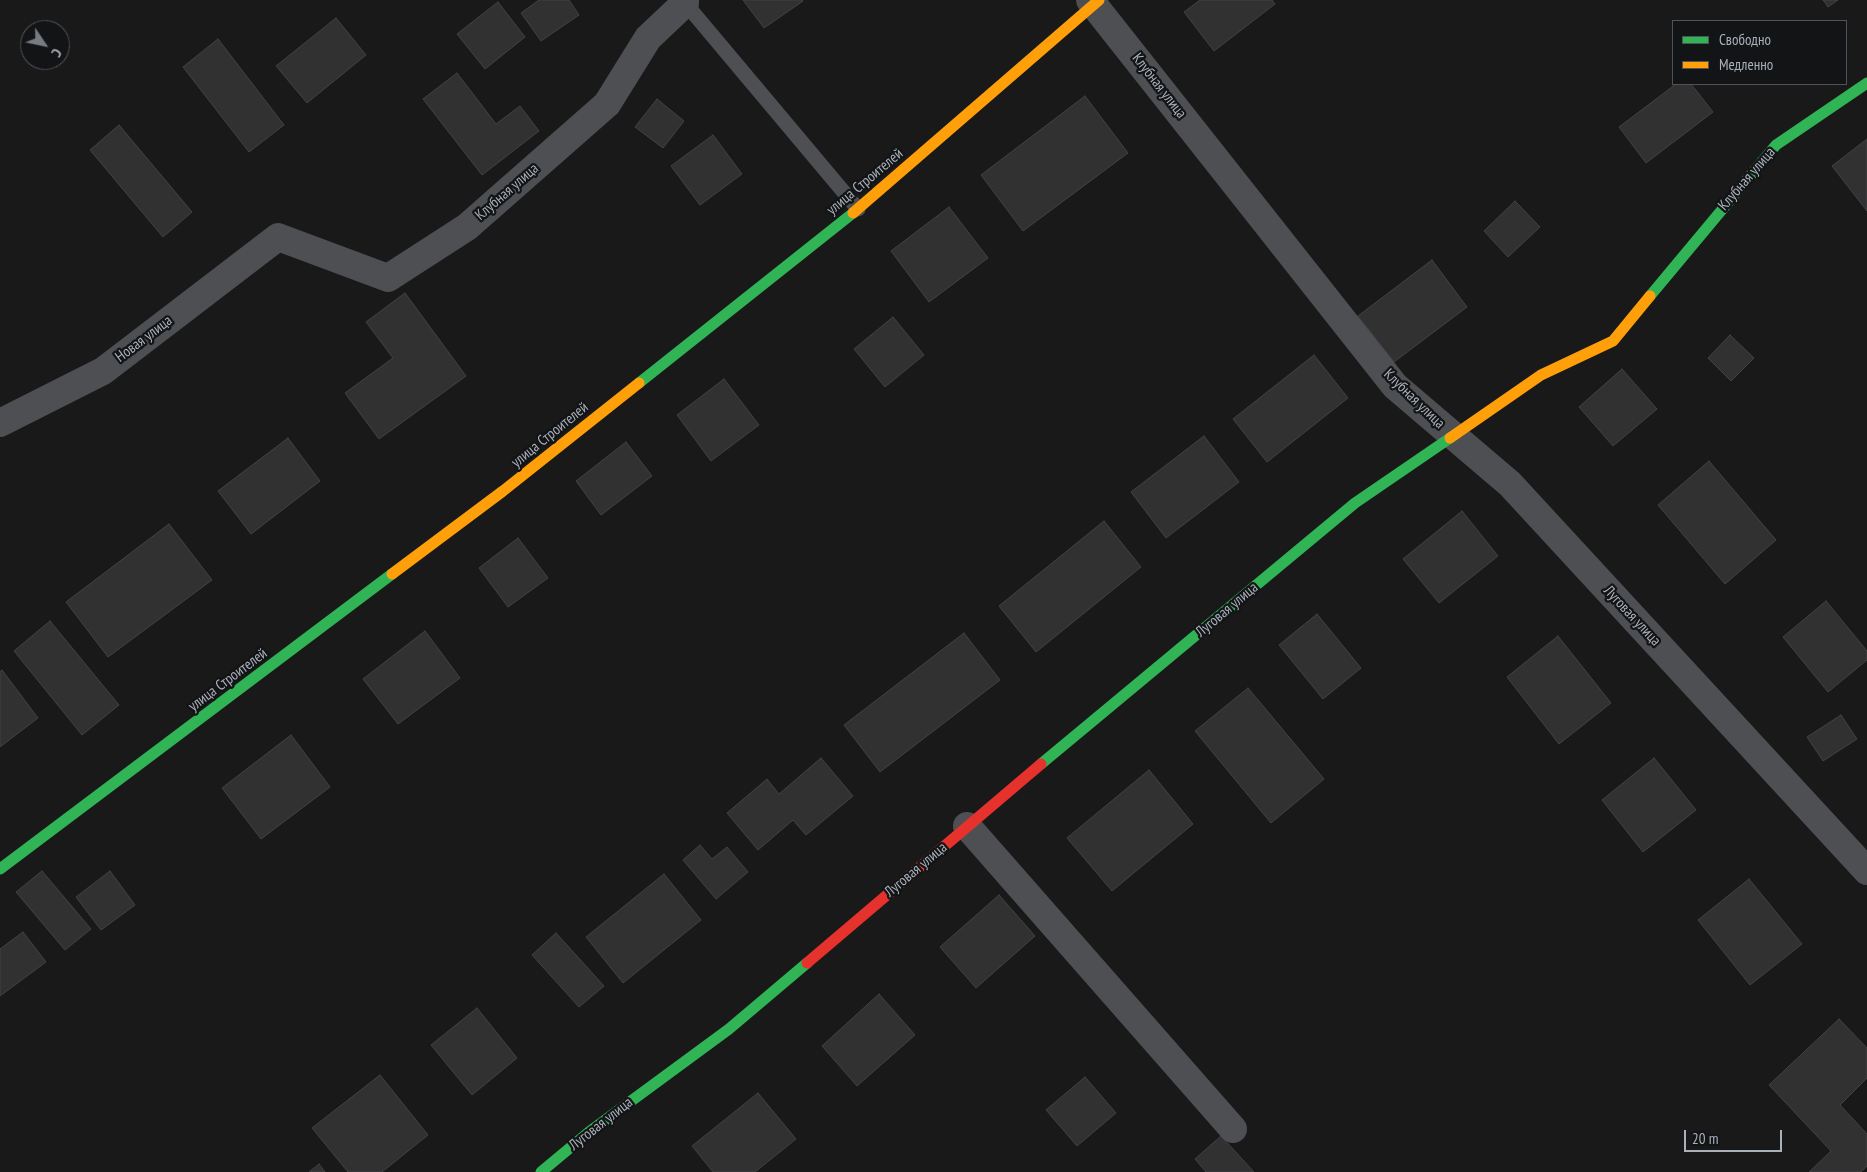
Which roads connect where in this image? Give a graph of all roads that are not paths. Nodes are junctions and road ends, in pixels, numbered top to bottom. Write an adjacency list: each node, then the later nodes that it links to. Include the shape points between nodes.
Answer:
1 (1094, 1): 4 (street, улица Строителей); 7 (street, Клубная улица, via 1395,386)
2 (685, 2): 4 (lane); 5 (street, Клубная улица, via 648,38 607,104 467,227 388,278)
3 (1867, 83): 7 (street, Клубная улица, via 1776,145 1612,342 1541,375)
4 (858, 209): 9 (street, улица Строителей, via 504,491)
5 (278, 238): 6 (street, Новая улица, via 103,370)
6 (0, 423)
7 (1452, 436): 8 (street, Луговая улица, via 1355,503); 10 (street, Луговая улица, via 1510,484)
8 (967, 826): 11 (street); 12 (street, Луговая улица, via 729,1029 589,1132)
9 (0, 870)
10 (1867, 871)
11 (1232, 1129)
12 (541, 1172)

